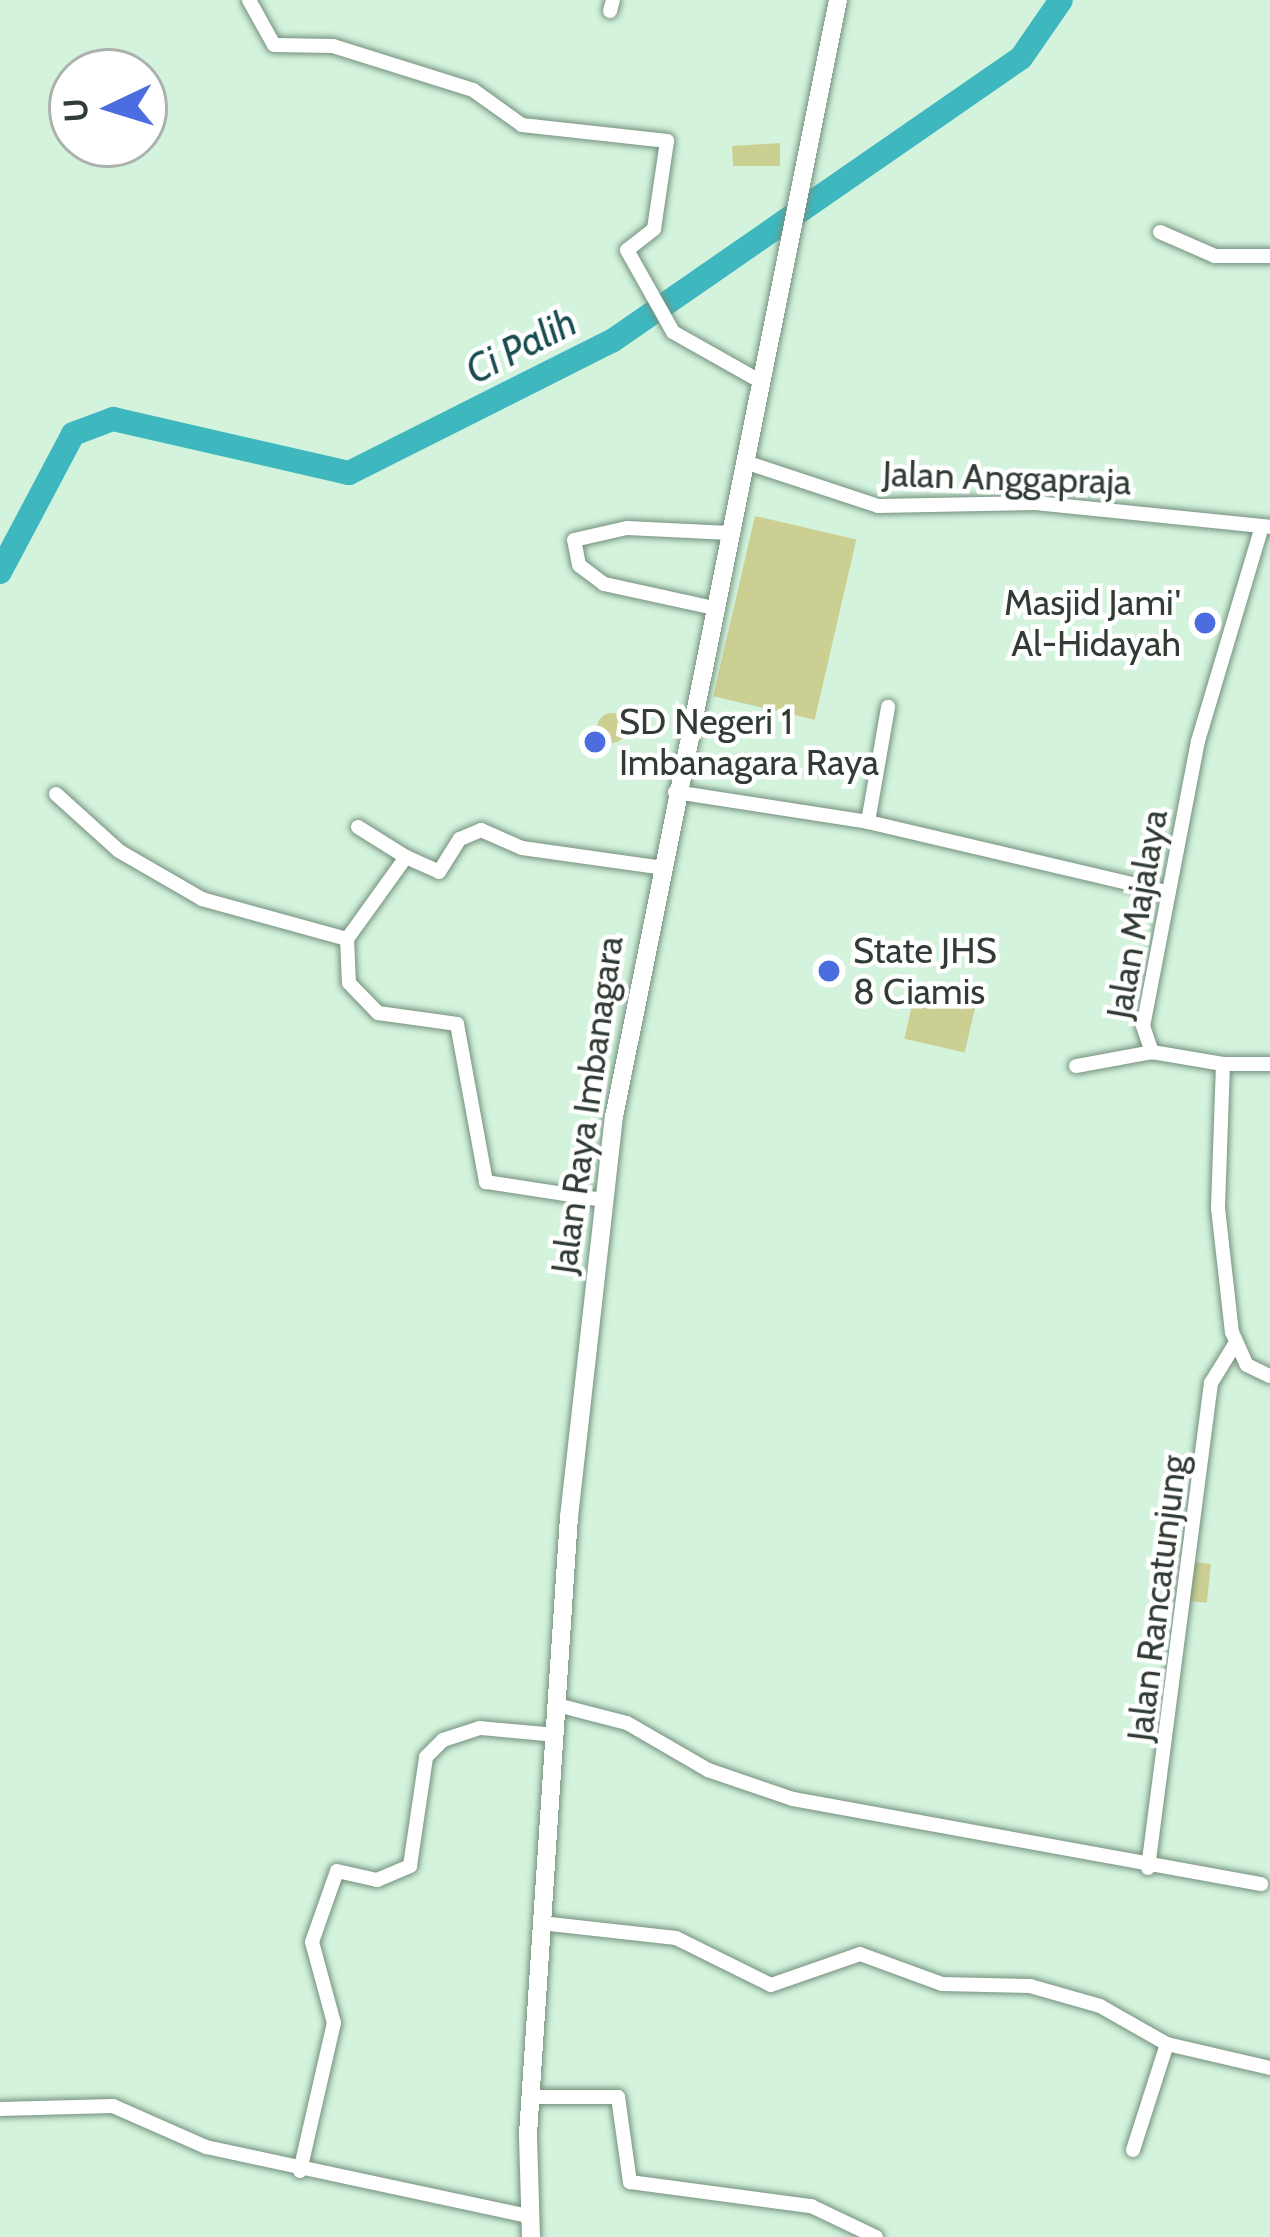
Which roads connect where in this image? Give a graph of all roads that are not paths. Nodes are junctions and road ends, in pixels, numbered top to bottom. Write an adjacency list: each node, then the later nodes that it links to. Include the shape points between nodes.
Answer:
1 (249, 0): 5 (street, via 274,45 333,46 473,90 521,125 667,141 654,229 627,250 663,298 677,336)
2 (837, 0): 5 (highway, Jalan Raya Imbanagara)
3 (1160, 232): 4 (street, via 1215,256)
4 (1270, 256)
5 (760, 381): 6 (highway, Jalan Raya Imbanagara)
6 (745, 462): 7 (street, Jalan Anggapraja, via 878,506 1035,503); 8 (highway, Jalan Raya Imbanagara)
7 (1265, 530): 17 (street, Jalan Majalaya)
8 (730, 533): 9 (highway, Jalan Raya Imbanagara); 9 (street, via 627,528 574,541 579,566 604,584)
9 (714, 608): 11 (highway, Jalan Raya Imbanagara)
10 (888, 707): 13 (street)
11 (675, 792): 13 (street); 16 (highway, Jalan Raya Imbanagara)
12 (56, 794): 18 (street, via 119,851 202,899)
13 (868, 822): 17 (street)
14 (358, 827): 15 (street)
15 (406, 856): 16 (street, via 439,872 460,838 481,830 522,848); 18 (street)
16 (658, 867): 23 (highway, Jalan Raya Imbanagara)
17 (1167, 892): 19 (street, Jalan Majalaya, via 1143,1012)
18 (347, 939): 23 (street, via 344,973 364,1004 457,1024 486,1182)
19 (1152, 1052): 20 (street, Jalan Majalaya); 22 (street)
20 (1223, 1064): 21 (street, Jalan Majalaya); 24 (street, via 1218,1208)
21 (1270, 1064)
22 (1076, 1066)
23 (604, 1200): 26 (highway, Jalan Raya Imbanagara)
24 (1234, 1344): 25 (street); 28 (street, Jalan Rancatunjung, via 1211,1383)
25 (1270, 1376)
26 (556, 1706): 27 (highway, Jalan Raya Imbanagara); 28 (street, via 627,1723 743,1786)
27 (555, 1735): 30 (highway, Jalan Raya Imbanagara); 36 (street, via 480,1728 443,1740 426,1756 410,1867 377,1880 337,1870 312,1942 334,2023)
28 (1148, 1868): 29 (street)
29 (1261, 1884)
30 (542, 1923): 31 (street, via 676,1938 771,1985 871,1955 942,1984 1049,1990); 33 (highway, Jalan Raya Imbanagara)
31 (1167, 2044): 32 (street); 35 (street)
32 (1270, 2068)
33 (530, 2097): 37 (highway, Jalan Raya Imbanagara); 39 (street, via 618,2097 630,2182 811,2206)
34 (0, 2110): 36 (street, via 113,2106 206,2147)
35 (1133, 2150)
36 (300, 2171): 37 (street)
37 (529, 2216): 38 (highway, Jalan Raya Imbanagara)
38 (531, 2237)
39 (876, 2237)

